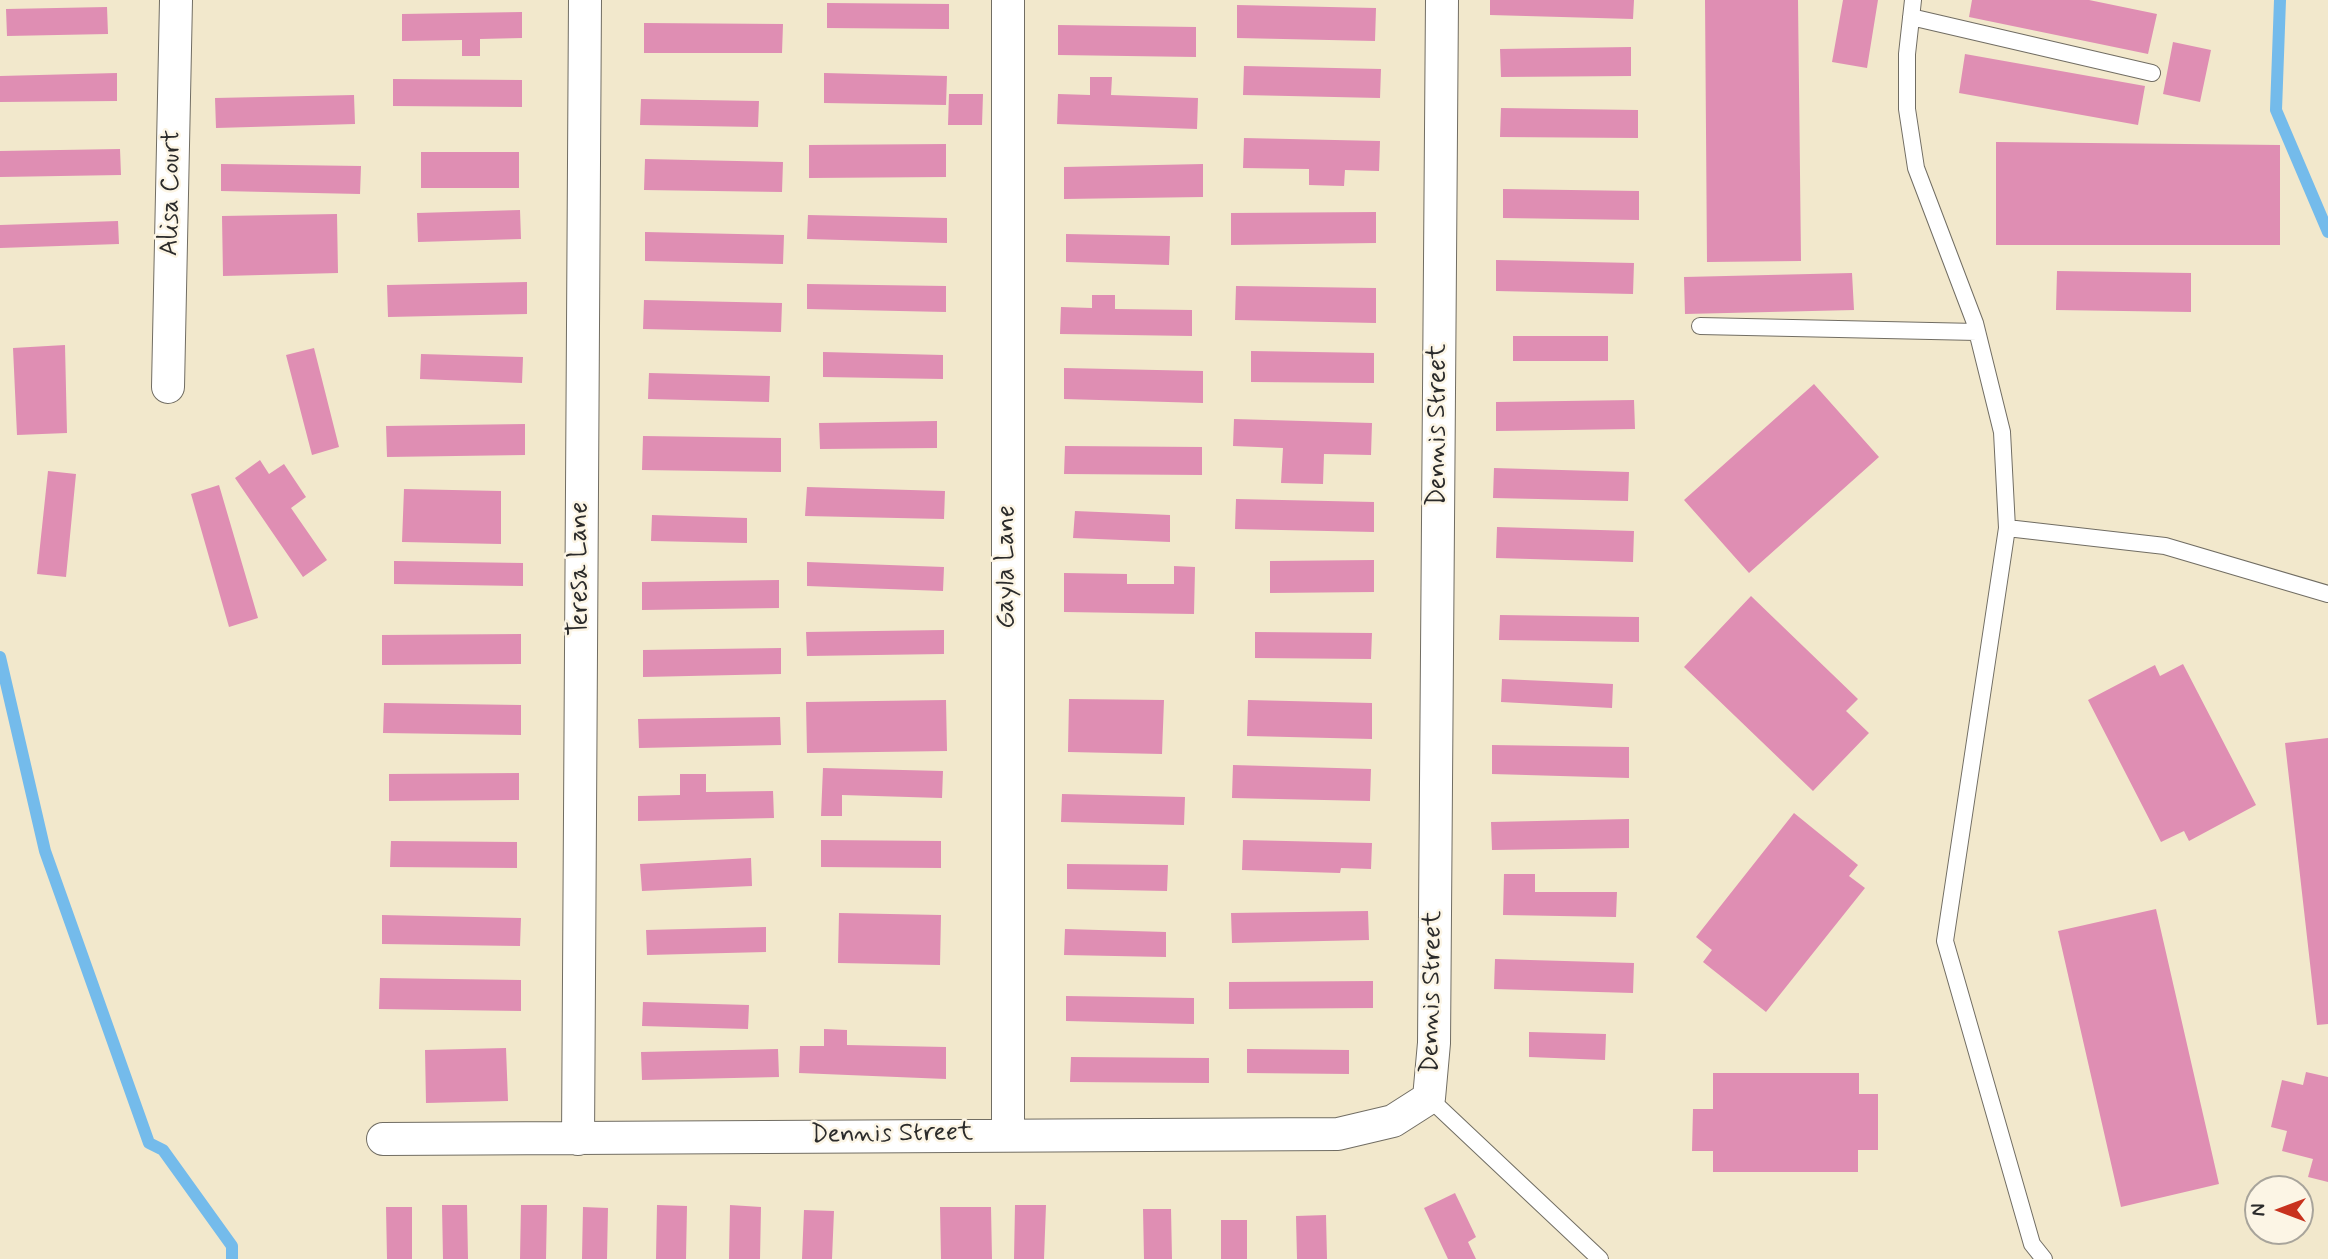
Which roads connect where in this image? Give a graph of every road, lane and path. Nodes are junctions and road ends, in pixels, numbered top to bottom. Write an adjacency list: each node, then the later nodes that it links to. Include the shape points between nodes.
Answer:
1 (176, 0): 10 (street, Alisa Court)
2 (585, 0): 16 (street, Teresa Lane)
3 (1008, 0): 14 (street, Gayla Lane)
4 (1442, 0): 13 (street, Dennis Street, via 1434,1029)
5 (1913, 0): 6 (lane)
6 (1911, 17): 7 (lane); 9 (lane, via 1907,109 1916,168)
7 (2152, 73)
8 (1700, 326): 9 (lane)
9 (1977, 332): 11 (lane, via 2002,432)
10 (168, 387)
11 (2007, 528): 12 (lane, via 2165,546); 18 (lane, via 1944,941 2032,1244)
12 (2328, 594)
13 (1429, 1098): 14 (street, Dennis Street, via 1393,1121 1338,1134); 17 (lane)
14 (1008, 1134): 16 (street, Dennis Street)
15 (383, 1139): 16 (street, Dennis Street)
16 (578, 1139)
17 (1600, 1259)
18 (2044, 1259)

